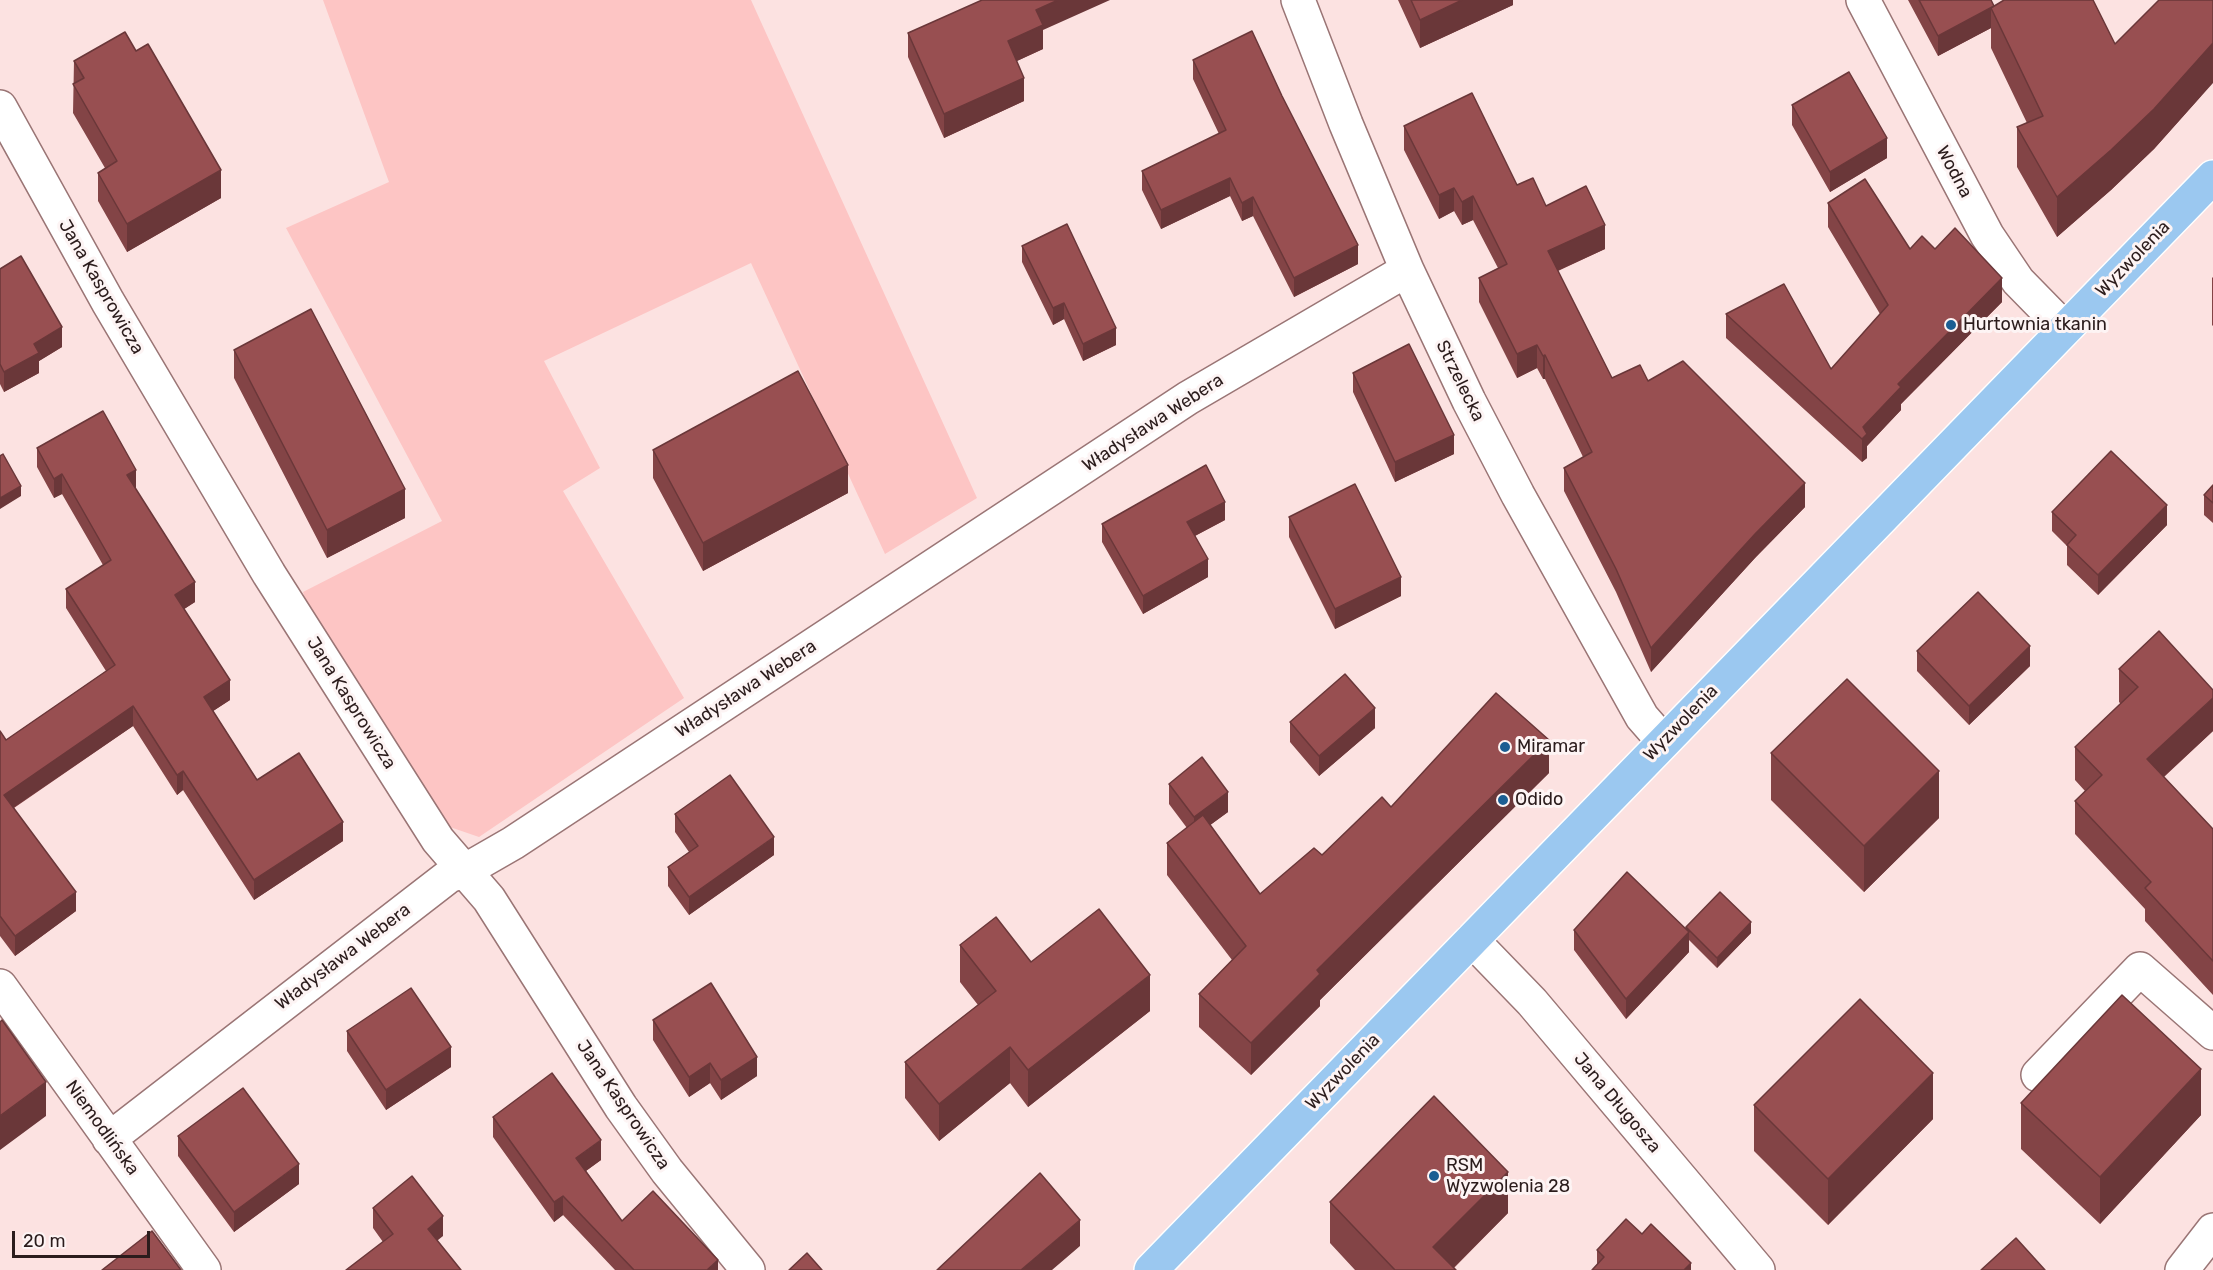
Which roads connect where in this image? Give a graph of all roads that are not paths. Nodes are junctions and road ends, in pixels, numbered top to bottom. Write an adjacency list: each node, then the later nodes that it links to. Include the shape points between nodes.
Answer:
1 (1299, 0): 5 (street, Strzelecka)
2 (1863, 0): 6 (street, Wodna, via 1987,235 2018,281)
3 (0, 107): 8 (street, Jana Kasprowicza, via 108,302 269,574 438,840)
4 (2213, 177): 6 (main road, Wyzwolenia)
5 (1407, 270): 7 (street, Strzelecka, via 1518,495 1642,717); 8 (street, Władysława Webera, via 1188,398 513,843)
6 (2065, 329): 7 (main road, Wyzwolenia)
7 (1663, 741): 9 (main road, Wyzwolenia)
8 (466, 870): 13 (street, Władysława Webera, via 449,876); 16 (street, Jana Kasprowicza, via 489,899 621,1107 667,1171)
9 (1472, 939): 17 (main road, Wyzwolenia); 18 (street, Jana Długosza, via 1532,1002)
10 (0, 986): 13 (street, Niemodlińska)
11 (2213, 1033): 12 (street, via 2140,969)
12 (2038, 1075)
13 (109, 1139): 15 (street, Niemodlińska)
14 (2213, 1230): 19 (street)
15 (204, 1270)
16 (748, 1270)
17 (1151, 1270)
18 (1758, 1270)
19 (2182, 1270)

